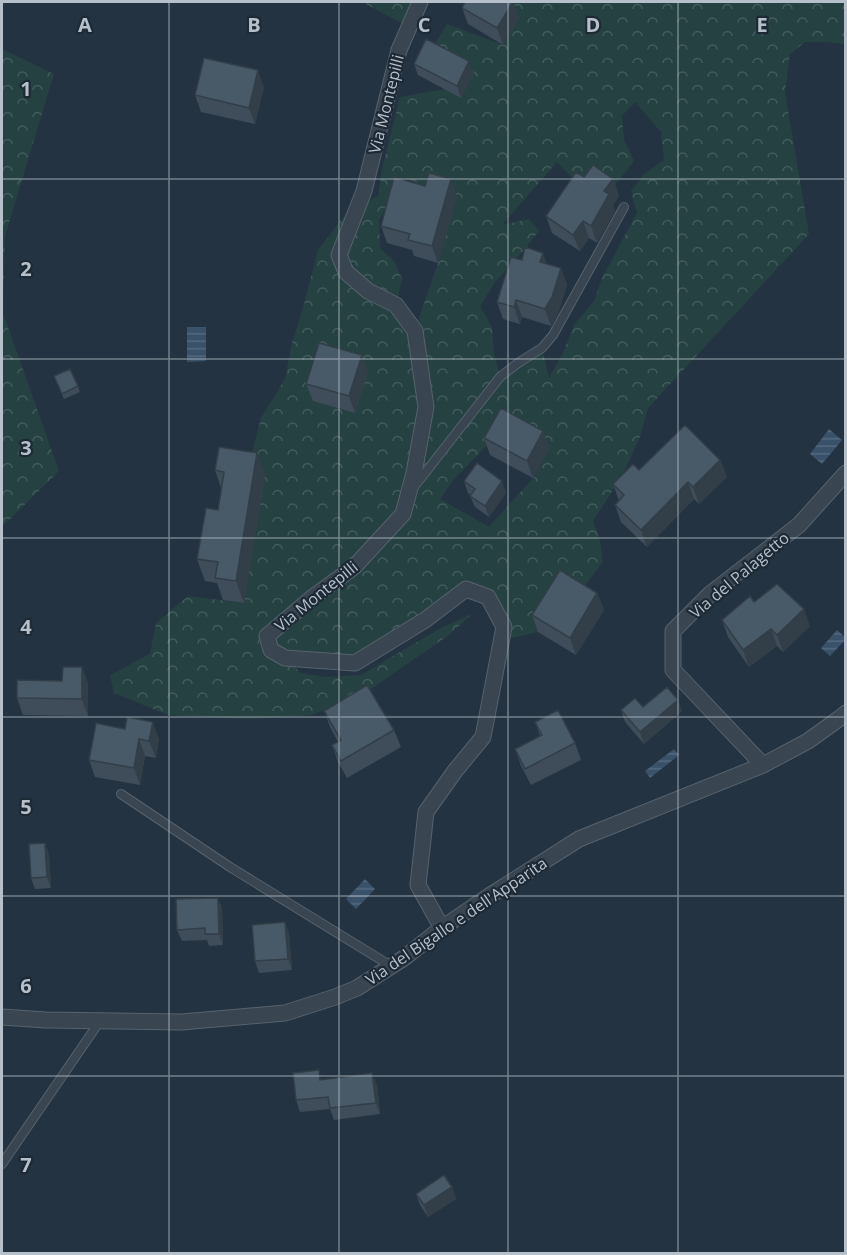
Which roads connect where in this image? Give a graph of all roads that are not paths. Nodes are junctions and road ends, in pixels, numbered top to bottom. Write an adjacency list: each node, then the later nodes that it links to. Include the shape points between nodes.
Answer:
1 (420, 2): 4 (street, Via Montepilli, via 399,50 364,191 339,255 346,272 368,291 396,305 415,331 426,407)
2 (624, 207): 4 (lane, via 553,335 542,348 500,377)
3 (846, 473): 6 (street, Via del Palagetto, via 799,525 710,594 673,631 673,670)
4 (408, 495): 8 (street, Via Montepilli, via 403,514 354,567 267,636 271,650 285,658 355,663 425,620 466,589 488,597 504,627 483,737 426,812 418,885)
5 (846, 713): 6 (street, Via del Bigallo e dell'Apparita, via 808,741)
6 (763, 765): 8 (street, Via del Bigallo e dell'Apparita, via 579,839)
7 (121, 794): 9 (lane, via 230,867)
8 (442, 928): 9 (street, Via del Bigallo e dell'Apparita)
9 (392, 966): 11 (street, Via del Bigallo e dell'Apparita, via 357,988 285,1013 182,1023)
10 (2, 1017): 11 (street, Via del Bigallo e dell'Apparita)
11 (100, 1022): 12 (lane)
12 (2, 1164)

